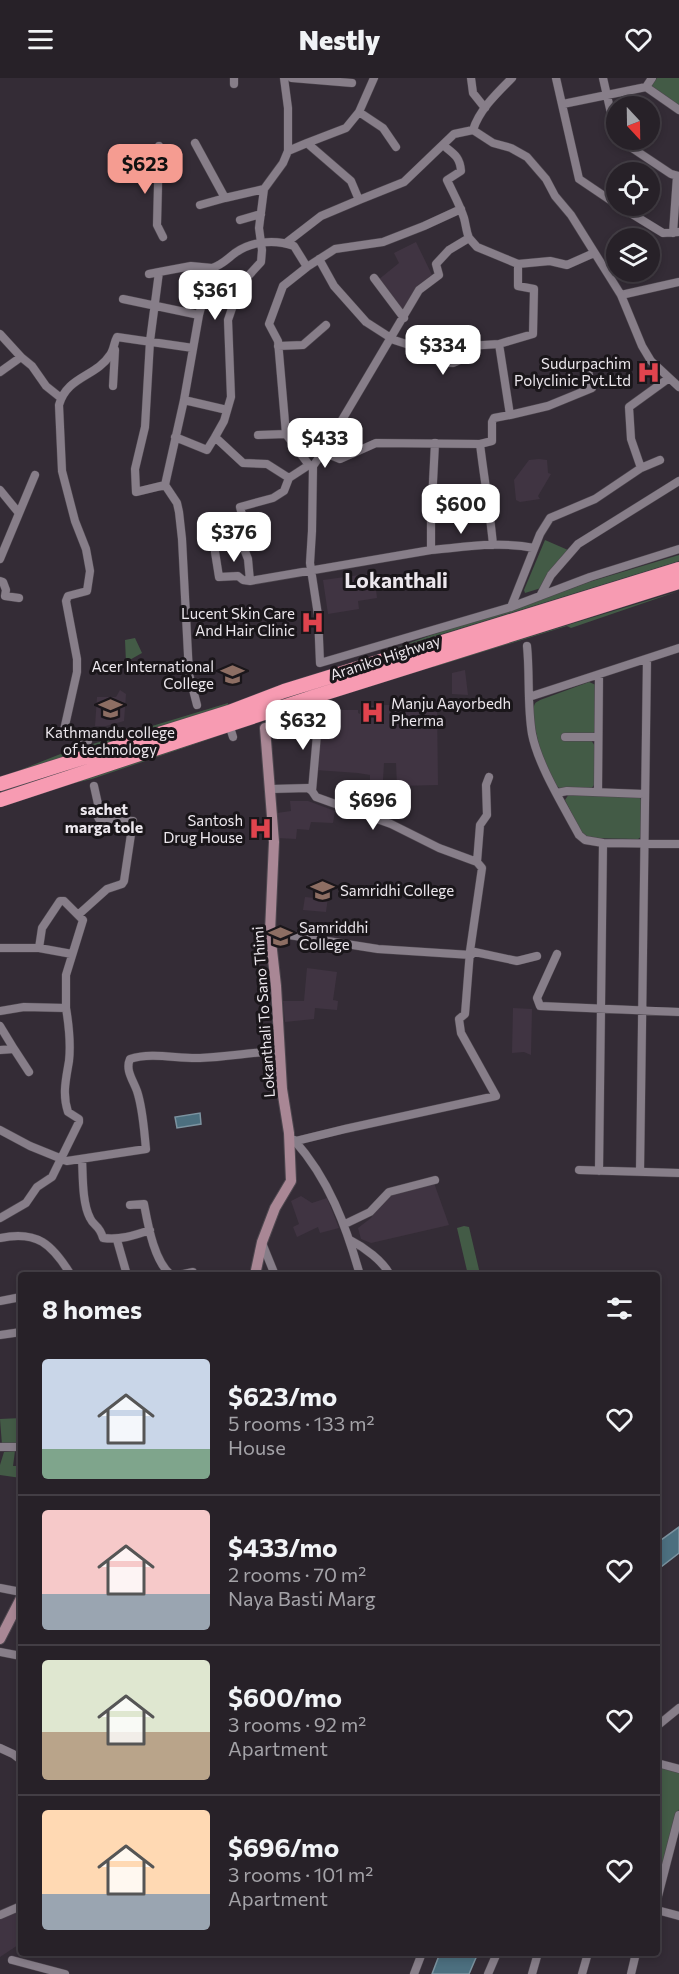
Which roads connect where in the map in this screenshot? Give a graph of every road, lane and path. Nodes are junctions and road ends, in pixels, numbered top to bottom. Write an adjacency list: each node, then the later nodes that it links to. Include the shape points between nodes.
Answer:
1 (284, 78): 23 (street)
2 (292, 78): 9 (street)
3 (374, 78): 15 (street)
4 (471, 78): 13 (street, via 473,93)
5 (512, 78): 13 (street)
6 (556, 78): 12 (street)
7 (603, 78): 11 (street)
8 (652, 78): 10 (street)
9 (352, 83)
10 (646, 87): 11 (street); 14 (street)
11 (607, 95): 12 (street)
12 (563, 104): 26 (street, via 579,179)
13 (485, 108): 16 (street)
14 (679, 110)
15 (359, 112): 18 (street, via 346,128); 21 (street, via 383,128)
16 (473, 130): 20 (street, via 454,134); 39 (street, via 527,157)
17 (195, 143): 27 (street)
18 (308, 143): 23 (street); 28 (street, via 351,181)
19 (159, 146): 35 (street, via 157,225)
20 (444, 146): 28 (street, via 404,182); 30 (street, via 460,161 461,171 447,180)
21 (396, 147)
22 (636, 150): 24 (street)
23 (288, 151): 25 (street)
24 (678, 176): 34 (street)
25 (264, 189): 27 (street); 31 (street)
26 (606, 197)
27 (225, 198): 29 (street)
28 (359, 200): 38 (street, via 321,216)
29 (200, 205)
30 (461, 209): 36 (street); 40 (street, via 382,242 334,249)
31 (261, 214): 33 (street); 37 (street)
32 (636, 216): 34 (street, via 663,233)
33 (240, 220)
34 (676, 233)
35 (163, 237)
36 (469, 238): 41 (street, via 477,247); 52 (street, via 436,264 439,275 419,290)
37 (261, 243): 38 (street); 43 (street); 69 (street, via 261,262 240,285 228,320 231,397)
38 (286, 243): 42 (street, via 298,250)
39 (594, 253): 41 (street, via 567,265 550,261); 48 (street)
40 (319, 259): 42 (street); 55 (street, via 345,300 366,322)
41 (518, 264): 58 (street, via 518,286 534,288 534,334)
42 (307, 267): 59 (street, via 283,286 269,324)
43 (212, 268): 44 (street, via 190,266); 51 (street)
44 (159, 272): 45 (street); 50 (street)
45 (149, 274)
46 (374, 278): 52 (street)
47 (679, 282): 48 (street)
48 (621, 296): 64 (street, via 642,346)
49 (123, 299): 50 (street)
50 (153, 306): 51 (street); 57 (street)
51 (199, 315): 60 (street)
52 (404, 318): 55 (street)
53 (326, 325): 59 (street, via 303,345)
54 (0, 334): 61 (street)
55 (390, 337): 58 (street, via 446,363 464,358 468,345); 77 (street)
56 (116, 339): 57 (street, via 121,336); 65 (street); 67 (street, via 110,355 64,391)
57 (150, 341): 60 (street); 84 (street, via 145,427 135,469 135,492)
58 (499, 344): 70 (street)
59 (278, 346): 71 (street)
60 (193, 348): 68 (street)
61 (21, 357): 63 (street); 67 (street)
62 (587, 367): 70 (street, via 592,388 548,406)
63 (0, 372)
64 (669, 378): 66 (street); 80 (street, via 629,407 631,439)
65 (113, 386)
66 (679, 387)
67 (61, 398): 113 (street, via 62,471 90,571 87,591 68,596 66,601 77,672 64,730)
68 (184, 400): 69 (street); 73 (street)
69 (227, 410): 74 (street)
70 (510, 415): 76 (street, via 494,418 492,441)
71 (286, 434): 72 (street); 79 (street)
72 (258, 435)
73 (175, 437): 74 (street, via 207,450); 84 (street)
74 (215, 437): 82 (street, via 243,463 267,464)
75 (435, 443): 76 (street); 77 (street, via 376,442 340,459); 91 (street)
76 (480, 444): 87 (street)
77 (323, 452): 79 (street)
78 (660, 460): 80 (street)
79 (311, 465): 82 (street); 95 (street)
80 (641, 468): 89 (street, via 595,499 550,518)
81 (35, 474): 86 (street)
82 (289, 478): 96 (street, via 284,491 273,498 240,507 244,522 235,526 248,559)
83 (679, 481): 99 (street, via 578,543 551,575)
84 (165, 485): 107 (street, via 179,512 189,674)
85 (0, 490): 86 (street)
86 (18, 512): 88 (street)
87 (493, 545): 89 (street); 91 (street)
88 (3, 546): 93 (street)
89 (534, 548): 101 (street)
90 (679, 549): 99 (street)
91 (431, 550): 95 (street)
92 (215, 552): 96 (street, via 219,578 238,576)
93 (0, 559)
94 (679, 570): 109 (highway, Araniko Highway, via 295,688)
95 (311, 572): 96 (street); 101 (street, via 320,663)
96 (250, 580)
97 (0, 581): 100 (street, via 5,596)
98 (679, 582): 109 (highway, Araniko Highway)
99 (540, 596): 101 (street)
100 (19, 598)
101 (511, 607)
102 (527, 646): 106 (street)
103 (679, 648): 104 (street)
104 (646, 659): 105 (street); 121 (street)
105 (599, 675): 106 (street); 112 (street)
106 (529, 697): 120 (street, via 535,746)
107 (197, 705)
108 (318, 712): 118 (street)
109 (230, 725): 115 (highway, Araniko Highway); 122 (highway, Araniko Highway)
110 (265, 728): 117 (main road, Lokanthali To Sano Thimi)
111 (565, 737): 112 (street)
112 (598, 737): 119 (street)
113 (88, 741)
114 (489, 777): 126 (street, via 488,808 480,825)
115 (0, 784)
116 (94, 786): 127 (street, via 99,819 133,821 133,825 122,884 107,889)
117 (271, 789): 118 (street); 128 (main road, Lokanthali To Sano Thimi, via 274,842)
118 (312, 790): 126 (street, via 316,797 391,824)
119 (598, 792): 120 (street); 121 (street)
120 (557, 793): 123 (street, via 582,838)
121 (644, 794): 124 (street)
122 (0, 800)
123 (603, 843): 124 (street); 136 (street)
124 (645, 843): 125 (street); 138 (street)
125 (679, 844)
126 (477, 862): 131 (street, via 482,868)
127 (78, 915): 130 (street, via 60,901 42,928); 132 (street, via 83,920)
128 (270, 932): 131 (street, via 378,949); 143 (main road, Lokanthali To Sano Thimi)
129 (0, 948): 130 (street)
130 (39, 948): 132 (street)
131 (470, 953): 134 (street, via 517,961); 146 (street, via 465,1014 459,1023 496,1096)
132 (72, 954): 135 (street, via 66,975)
133 (557, 954): 136 (street, via 537,998 540,1006)
134 (537, 956)
135 (66, 1008): 137 (street); 147 (street, via 70,1030 66,1105 79,1122)
136 (600, 1010): 138 (street); 150 (street)
137 (0, 1011)
138 (643, 1011): 139 (street); 151 (street)
139 (679, 1012)
140 (0, 1026): 141 (street)
141 (14, 1049): 142 (street); 144 (street)
142 (0, 1050)
143 (280, 1051): 146 (main road, Lokanthali To Sano Thimi, via 282,1089); 148 (street, via 130,1059 129,1073 140,1104 146,1149)
144 (29, 1072)
145 (0, 1130): 147 (street)
146 (293, 1137): 156 (street, Lokanthali To Sano Thimi, via 326,1185); 161 (main road, via 291,1181)
147 (61, 1159): 148 (street); 155 (street, via 52,1177 37,1187 26,1203)
148 (82, 1159): 159 (street, via 89,1217 103,1238)
149 (579, 1170): 150 (street)
150 (599, 1171): 151 (street)
151 (640, 1172): 152 (street)
152 (679, 1173)
153 (435, 1180): 156 (street, via 389,1192 370,1212)
154 (130, 1205): 157 (street, via 144,1204)
155 (0, 1218)
156 (345, 1224): 160 (street, Lokanthali To Sano Thimi)
157 (150, 1230): 159 (street); 164 (street)
158 (0, 1238): 162 (street, via 17,1234 42,1240)
159 (117, 1240): 163 (street)
160 (350, 1240): 167 (street, Lokanthali To Sano Thimi); 168 (street)
161 (261, 1242): 165 (main road); 166 (street)
162 (69, 1272)
163 (126, 1272)
164 (167, 1272)
165 (256, 1272)
166 (274, 1272)
167 (359, 1272)
168 (388, 1272)
169 (18, 1298): 170 (street)
170 (0, 1301)
171 (18, 1332): 172 (street)
172 (0, 1335)
173 (0, 1447): 174 (street)
174 (18, 1447)
175 (0, 1588): 176 (street)
176 (18, 1591)
177 (18, 1604): 178 (main road)
178 (0, 1639)
179 (0, 1652): 180 (street)
180 (18, 1655)
181 (679, 1708): 182 (street)
182 (660, 1724)
183 (0, 1748): 184 (street)
184 (18, 1758)
185 (660, 1764): 186 (street)
186 (679, 1769)
187 (679, 1815): 188 (street)
188 (660, 1888)
189 (18, 1907): 191 (street)
190 (660, 1911): 192 (street)
191 (0, 1915)
192 (679, 1916)
193 (421, 1956): 200 (street)
194 (496, 1956): 201 (street)
195 (537, 1956): 202 (street)
196 (587, 1956): 203 (street)
197 (635, 1956): 204 (street)
198 (12, 1960): 199 (street)
199 (60, 1973)
200 (414, 1974)
201 (488, 1974)
202 (532, 1974)
203 (582, 1974)
204 (631, 1974)

